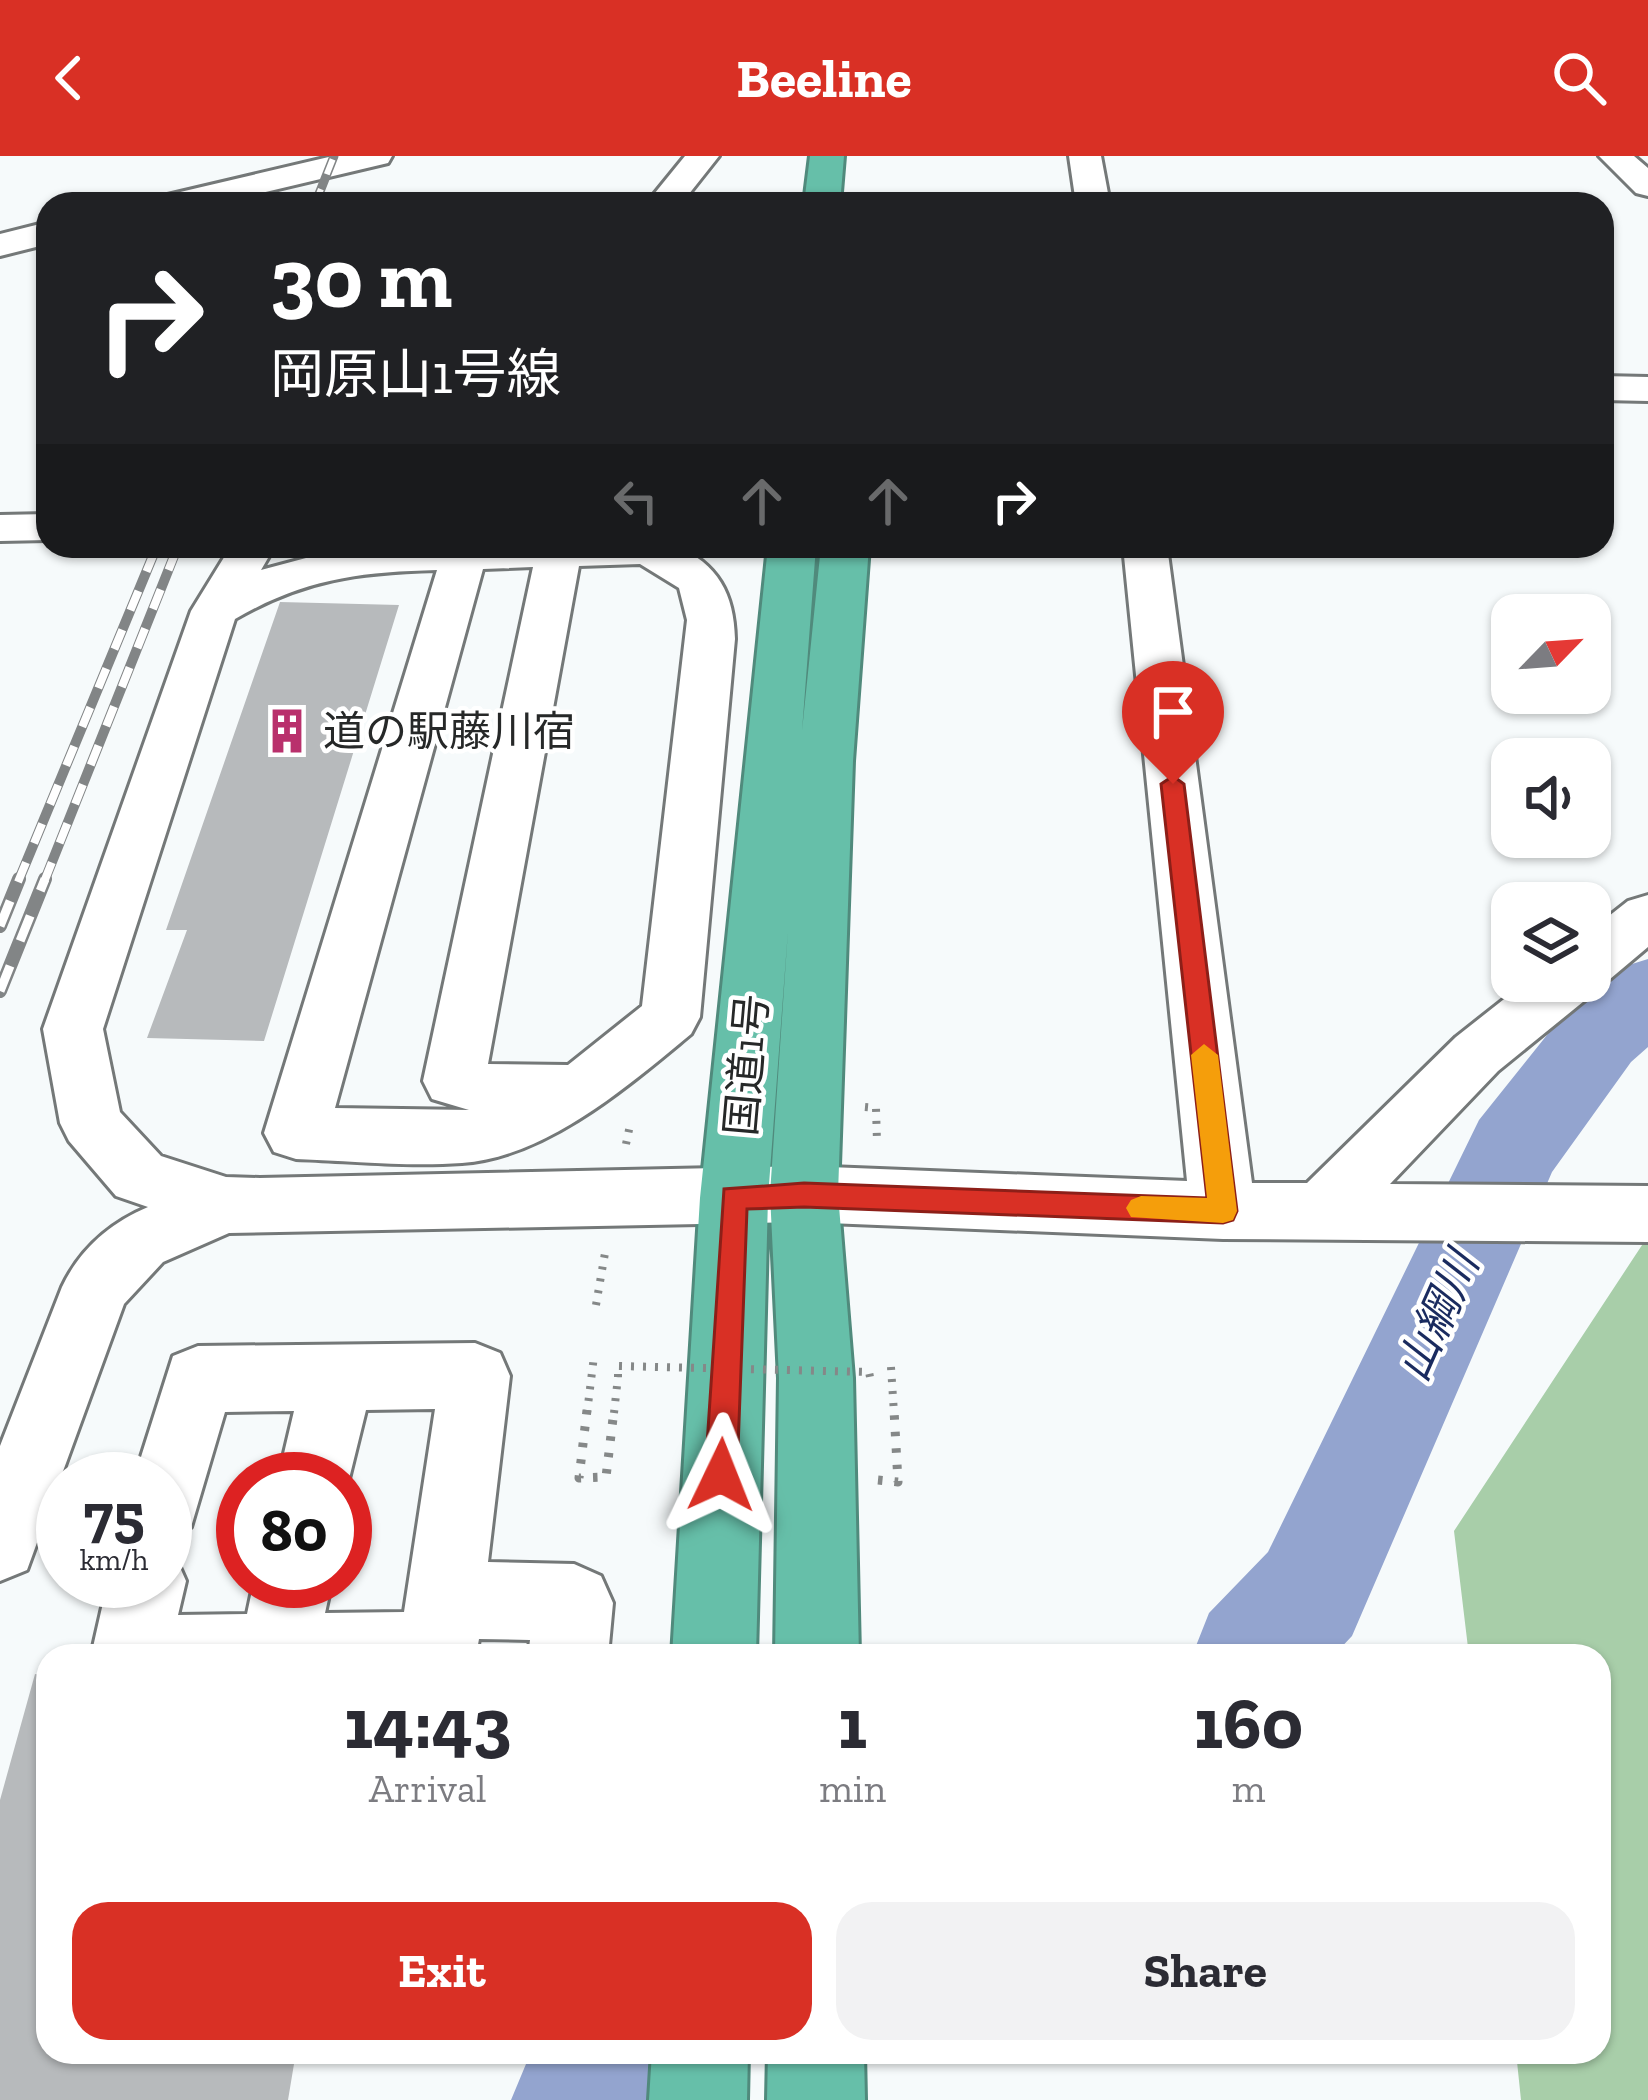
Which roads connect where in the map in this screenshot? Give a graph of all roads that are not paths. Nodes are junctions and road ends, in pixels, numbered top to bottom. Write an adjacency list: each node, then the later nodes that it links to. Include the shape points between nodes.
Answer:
1 (376, 156): 7 (street)
2 (703, 156): 8 (street)
3 (827, 156): 9 (highway)
4 (1085, 156): 10 (street)
5 (1616, 156): 6 (street)
6 (1648, 186)
7 (222, 192)
8 (673, 192)
9 (823, 192)
10 (1092, 192)
11 (36, 236): 12 (street)
12 (0, 245)
13 (1614, 388): 14 (street)
14 (1648, 389)
15 (36, 528): 16 (street)
16 (0, 529)
17 (246, 558): 26 (street)
18 (421, 558): 26 (street, via 336,562 260,585)
19 (463, 558): 31 (street, via 296,1133 466,1137)
20 (558, 558): 31 (street, via 454,1081 500,1093)
21 (574, 558): 27 (street, via 640,566 663,578 683,618)
22 (665, 558): 31 (street, via 695,576 712,602 670,1017)
23 (792, 558): 32 (highway, 国道1号)
24 (844, 558): 32 (highway, 国道1号)
25 (1147, 558): 34 (street)
26 (214, 611): 33 (street, via 73,1029 91,1123 139,1177)
27 (645, 902)
28 (1648, 916): 29 (street)
29 (1611, 946)
30 (1542, 1002): 35 (street, via 1477,1054)
31 (581, 1090)
32 (769, 1196): 33 (street); 34 (street); 47 (highway, 国道1号); 48 (highway, 国道1号, via 816,1378)
33 (226, 1205): 40 (street, via 139,1241 96,1287)
34 (1240, 1211): 35 (street)
35 (1321, 1212): 36 (street)
36 (1648, 1214)
37 (338, 1377): 38 (street, via 198,1379); 39 (street); 43 (street, via 475,1376)
38 (178, 1452)
39 (322, 1452)
40 (28, 1504)
41 (141, 1608): 44 (street)
42 (282, 1630): 43 (street); 45 (street)
43 (440, 1635): 46 (street, via 574,1604)
44 (133, 1644)
45 (197, 1644)
46 (569, 1644)
47 (715, 1644)
48 (817, 1644)
49 (700, 2064): 51 (highway)
50 (816, 2064): 52 (highway)
51 (698, 2100)
52 (815, 2100)

